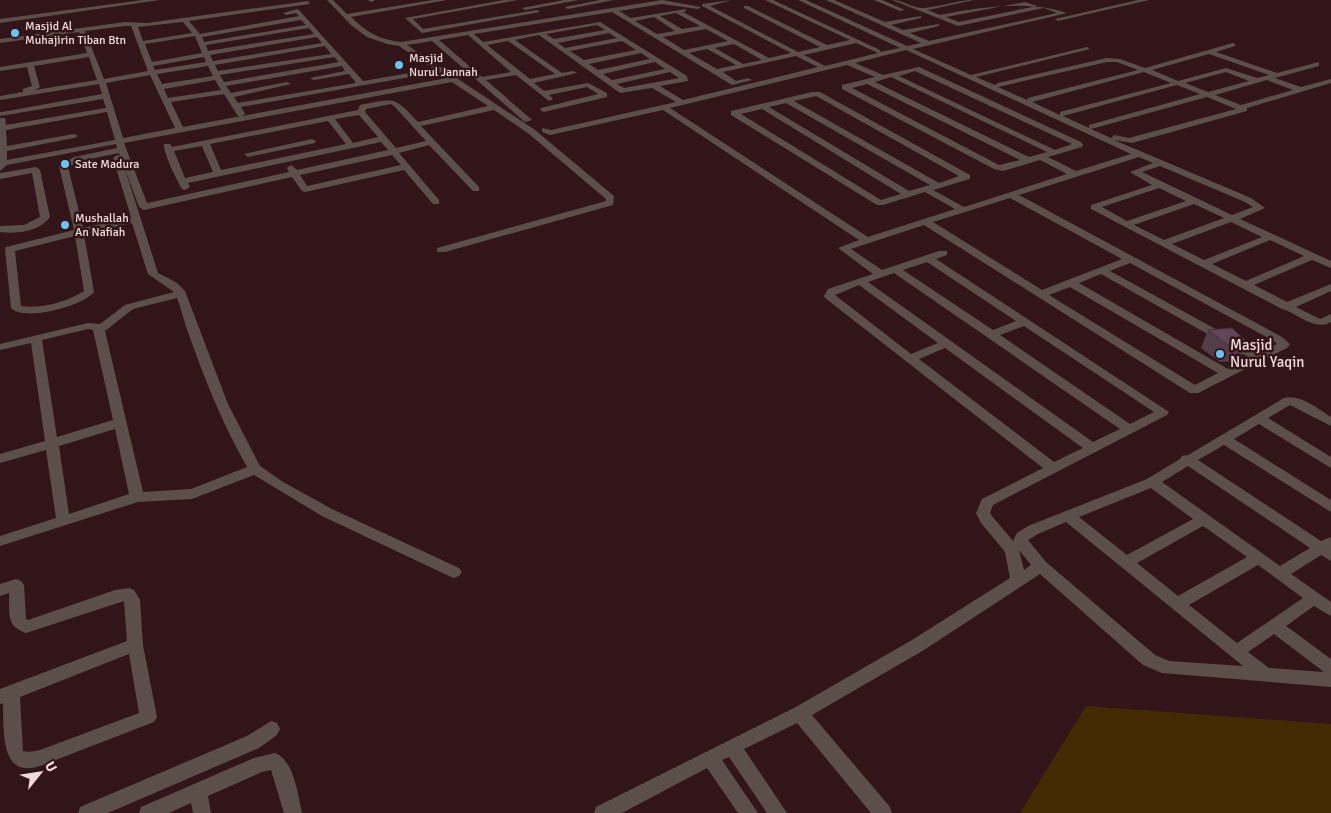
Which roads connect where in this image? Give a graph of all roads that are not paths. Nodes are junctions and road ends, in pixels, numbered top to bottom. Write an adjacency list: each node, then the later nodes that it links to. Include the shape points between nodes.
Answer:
1 (148, 0): 18 (street)
2 (157, 0): 53 (street)
3 (330, 0): 49 (street)
4 (444, 0): 49 (street)
5 (516, 0): 25 (street); 33 (street)
6 (576, 0): 19 (street)
7 (611, 0): 20 (street)
8 (729, 0): 26 (street)
9 (801, 0): 30 (street)
10 (855, 0): 22 (street)
11 (877, 0): 24 (street)
12 (895, 0): 31 (street)
13 (921, 0): 31 (street)
14 (971, 0): 46 (street)
15 (976, 0): 27 (street)
16 (1025, 0): 27 (street); 28 (street)
17 (1146, 0): 102 (street, via 940,45)
18 (129, 1): 53 (street)
19 (558, 1): 33 (street)
20 (598, 1): 41 (street)
21 (770, 1): 29 (street); 62 (street)
22 (834, 2): 30 (street); 37 (street)
23 (308, 3): 54 (street)
24 (885, 3): 31 (street); 37 (street)
25 (487, 4): 34 (street); 44 (street)
26 (701, 6): 36 (street, via 666,2); 39 (street); 42 (street)
27 (993, 6): 45 (street); 58 (street)
28 (1045, 6): 45 (street); 57 (street, via 1064,13)
29 (746, 7): 35 (street); 61 (street)
30 (816, 7): 52 (street)
31 (903, 7): 46 (street); 48 (street)
32 (314, 8): 38 (street)
33 (530, 8): 41 (street); 44 (street)
34 (456, 9): 43 (street); 51 (street)
35 (736, 9)
36 (613, 10): 55 (street); 56 (street)
37 (852, 10): 48 (street)
38 (298, 11): 50 (street); 59 (street)
39 (677, 11): 47 (street); 69 (street)
40 (727, 11): 42 (street)
41 (537, 12): 60 (street)
42 (718, 12): 73 (street)
43 (434, 13): 51 (street, via 446,22); 60 (street, via 408,18 422,31)
44 (499, 13): 51 (street)
45 (1012, 13): 57 (street); 58 (street, via 958,24)
46 (919, 14): 58 (street); 63 (street)
47 (654, 15): 56 (street); 78 (street)
48 (864, 15): 52 (street); 63 (street)
49 (346, 16): 99 (street, via 379,42)
50 (304, 18): 66 (street); 76 (street)
51 (467, 18): 60 (street)
52 (840, 18): 102 (street)
53 (0, 20)
54 (185, 20): 64 (street); 76 (street)
55 (557, 20): 70 (street); 82 (street)
56 (629, 20): 86 (street)
57 (1031, 20): 85 (street)
58 (938, 21): 79 (street); 85 (street)
59 (221, 23)
60 (473, 23)
61 (780, 24): 67 (street); 74 (street)
62 (820, 24): 68 (street); 81 (street)
63 (884, 24): 79 (street)
64 (134, 25): 75 (street); 89 (street)
65 (202, 26): 76 (street)
66 (311, 26): 83 (street); 107 (street)
67 (771, 26)
68 (810, 26)
69 (706, 27): 78 (street); 87 (street)
70 (569, 28): 77 (street, via 598,23); 80 (street)
71 (762, 28): 73 (street)
72 (801, 28): 74 (street)
73 (752, 30): 87 (street); 113 (street)
74 (792, 30): 92 (street)
75 (82, 31): 94 (street, via 20,36); 114 (street)
76 (194, 31): 89 (street); 107 (street)
77 (610, 31): 91 (street); 96 (street)
78 (680, 31): 86 (street)
79 (903, 32): 102 (street)
80 (540, 33): 90 (street); 96 (street)
81 (838, 33): 84 (street); 95 (street)
82 (470, 34): 93 (street); 100 (street)
83 (319, 35): 98 (street); 107 (street)
84 (828, 35)
85 (961, 35): 102 (street)
86 (656, 36): 111 (street)
87 (723, 36): 97 (street)
88 (819, 37): 92 (street)
89 (139, 39): 116 (street)
90 (510, 39): 100 (street); 142 (street)
91 (622, 39): 108 (street); 109 (street)
92 (809, 39): 104 (street)
93 (435, 40): 99 (street); 129 (street)
94 (0, 41)
95 (856, 41): 104 (street); 110 (street)
96 (551, 42): 108 (street)
97 (734, 42): 103 (street); 118 (street)
98 (327, 44): 115 (street); 123 (street)
99 (401, 44): 133 (street)
100 (481, 44): 136 (street)
101 (1233, 45): 112 (street)
102 (917, 46): 120 (street); 144 (street); 219 (street)
103 (708, 47): 111 (street); 126 (street)
104 (827, 48): 113 (street)
105 (890, 49): 110 (street)
106 (1088, 49): 144 (street)
107 (204, 50): 116 (street); 122 (street); 123 (street)
108 (563, 50): 119 (street)
109 (639, 50): 117 (street); 119 (street)
110 (878, 51): 127 (street)
111 (682, 52): 135 (street)
112 (1210, 52): 132 (street); 145 (street)
113 (799, 54): 118 (street); 127 (street)
114 (90, 55): 121 (street); 154 (street)
115 (335, 55): 124 (street); 141 (street)
116 (146, 56): 122 (street)
117 (656, 60): 131 (street); 138 (street)
118 (768, 60): 126 (street)
119 (580, 61): 138 (street)
120 (849, 63): 127 (street); 147 (street)
121 (30, 64): 128 (street); 171 (street, via 35,88)
122 (150, 64): 139 (street)
123 (210, 64): 139 (street); 141 (street)
124 (342, 64): 130 (street); 134 (street)
125 (1316, 64): 145 (street)
126 (742, 66): 135 (street)
127 (823, 67): 135 (street, via 735,83); 163 (street)
128 (0, 69)
129 (468, 69): 133 (street); 150 (street)
130 (308, 70): 140 (street); 146 (street)
131 (672, 70): 156 (street); 161 (street, via 685,79)
132 (1145, 70): 158 (street); 160 (street, via 1118,60 1107,60); 173 (street)
133 (442, 71): 149 (street); 157 (street)
134 (350, 72): 146 (street); 157 (street)
135 (715, 72)
136 (516, 73): 150 (street); 155 (street)
137 (573, 73): 142 (street)
138 (596, 73): 156 (street)
139 (153, 74): 154 (street); 162 (street)
140 (280, 74): 159 (street); 164 (street)
141 (216, 75): 162 (street); 164 (street)
142 (560, 75): 155 (street)
143 (892, 75): 147 (street); 176 (street); 217 (street, via 919,70 1079,145)
144 (976, 75): 160 (street)
145 (1278, 75): 148 (street)
146 (314, 78): 165 (street)
147 (881, 78): 152 (street)
148 (1268, 78): 153 (street); 166 (street)
149 (454, 79): 180 (street); 191 (street)
150 (480, 80): 201 (street)
151 (1331, 80): 166 (street)
152 (868, 81): 185 (street); 198 (street, via 845,87)
153 (1257, 81): 158 (street, via 1226,70); 168 (street)
154 (102, 82): 169 (street); 171 (street)
155 (528, 82): 167 (street)
156 (610, 82): 161 (street, via 624,92)
157 (360, 83): 165 (street)
158 (1178, 83): 168 (street); 189 (street)
159 (287, 84): 164 (street); 170 (street)
160 (998, 85): 173 (street)
161 (655, 86): 201 (street, via 680,101)
162 (160, 87): 174 (street)
163 (750, 87): 175 (street); 181 (street)
164 (226, 90): 174 (street); 178 (street)
165 (322, 90): 170 (street)
166 (1301, 90): 182 (street)
167 (543, 94): 179 (street); 179 (street, via 588,85 604,95)
168 (1209, 95): 182 (street); 196 (street)
169 (106, 96): 183 (street); 187 (street)
170 (294, 96): 178 (street)
171 (1, 97): 187 (street)
172 (787, 100): 175 (street); 233 (street); 233 (street, via 817,94 967,176)
173 (1031, 100): 189 (street)
174 (165, 101): 199 (street)
175 (777, 102): 177 (street)
176 (955, 104): 185 (street); 188 (street)
177 (761, 105): 236 (street); 236 (street, via 734,113 876,202)
178 (236, 106): 191 (street)
179 (558, 106): 184 (street)
180 (495, 107): 195 (street); 203 (street)
181 (664, 107): 201 (street, via 550,133); 249 (street)
182 (1243, 107): 196 (street, via 1129,141)
183 (111, 109): 190 (street); 211 (street)
184 (544, 110)
185 (929, 111): 193 (street)
186 (361, 112): 192 (street); 195 (street, via 363,107 394,102); 206 (street)
187 (2, 114): 197 (street)
188 (974, 114): 193 (street); 217 (street)
189 (1062, 114): 196 (street)
190 (70, 116): 202 (street); 205 (street)
191 (243, 118): 199 (street)
192 (330, 118): 194 (street); 210 (street)
193 (948, 121): 198 (street); 222 (street)
194 (299, 124): 200 (street); 207 (street)
195 (416, 124): 208 (street)
196 (1092, 127)
197 (2, 128): 202 (street); 213 (street)
198 (920, 128): 222 (street, via 997,167)
199 (180, 130): 211 (street)
200 (269, 130): 204 (street); 212 (street)
201 (544, 130): 203 (street)
202 (45, 131): 205 (street); 213 (street)
203 (532, 132): 251 (street, via 611,198 610,203)
204 (238, 135): 209 (street); 218 (street)
205 (74, 136): 214 (street)
206 (382, 139): 210 (street); 216 (street)
207 (312, 141): 212 (street); 215 (street)
208 (431, 142): 216 (street); 234 (street)
209 (205, 143): 227 (street); 231 (street, via 168,148)
210 (351, 145): 215 (street)
211 (119, 147): 214 (street); 238 (street, via 144,207); 242 (street); 246 (street, via 63,166)
212 (281, 147): 218 (street)
213 (3, 149): 225 (street)
214 (78, 149): 225 (street)
215 (319, 152): 221 (street)
216 (392, 152): 226 (street); 228 (street)
217 (1053, 152): 220 (street)
218 (248, 154): 224 (street)
219 (1139, 154): 223 (street); 229 (street)
220 (1039, 156): 222 (street); 229 (street)
221 (286, 159): 224 (street); 228 (street)
222 (1026, 160)
223 (1161, 163): 232 (street, via 1134,172); 243 (street, via 1260,208)
224 (252, 165): 227 (street)
225 (2, 166)
226 (405, 167): 228 (street, via 311,188 302,187); 240 (street)
227 (218, 173): 231 (street)
228 (295, 174): 238 (street)
229 (1074, 174): 237 (street)
230 (0, 176): 247 (street, via 36,170 45,217 34,224)
231 (182, 181): 238 (street)
232 (1160, 185): 239 (street); 245 (street, via 1094,207)
233 (938, 186): 235 (street)
234 (476, 189)
235 (926, 190): 236 (street); 241 (street)
236 (907, 194)
237 (1010, 194): 241 (street); 255 (street)
238 (190, 197)
239 (1194, 201): 243 (street); 245 (street)
240 (436, 202)
241 (961, 209): 244 (street)
242 (134, 216): 246 (street); 265 (street, via 153,274 176,287)
243 (1230, 218): 248 (street); 250 (street)
244 (924, 221): 249 (street); 266 (street)
245 (1126, 226): 250 (street)
246 (78, 227): 246 (street, via 89,292 73,301 18,310 10,250)
247 (0, 229)
248 (1270, 237): 253 (street); 256 (street)
249 (866, 240): 260 (street, via 843,248)
250 (1164, 244): 256 (street)
251 (441, 250)
252 (943, 252): 254 (street)
253 (1312, 256): 257 (street); 263 (street)
254 (928, 258): 258 (street); 269 (street)
255 (1131, 259): 259 (street); 275 (street, via 1284,344)
256 (1204, 264): 263 (street)
257 (1331, 265)
258 (895, 269): 260 (street); 271 (street)
259 (1104, 271): 262 (street); 275 (street)
260 (880, 274): 261 (street)
261 (860, 281): 273 (street); 276 (street, via 832,291 829,296)
262 (1072, 283): 266 (street); 277 (street)
263 (1246, 285): 267 (street)
264 (1331, 287): 267 (street)
265 (180, 294): 270 (street, via 130,307); 289 (street, via 225,409)
266 (1042, 294): 277 (street, via 1194,390)
267 (1286, 307): 268 (street, via 1318,322)
268 (1331, 317)
269 (1026, 321): 271 (street); 281 (street, via 1164,412)
270 (99, 330): 272 (street, via 92,325); 280 (street)
271 (991, 335): 281 (street)
272 (36, 338): 274 (street); 283 (street)
273 (947, 343): 276 (street); 284 (street)
274 (0, 347)
275 (1259, 358): 277 (street)
276 (909, 359): 288 (street)
277 (1228, 374)
278 (1258, 418): 279 (street, via 1290,400); 282 (street); 287 (street)
279 (1331, 422)
280 (119, 423): 283 (street); 291 (street)
281 (1128, 428): 284 (street)
282 (1225, 439): 286 (street); 292 (street)
283 (50, 444): 285 (street); 295 (street)
284 (1091, 447): 288 (street)
285 (0, 459)
286 (1187, 459): 290 (street); 297 (street)
287 (1331, 463)
288 (1052, 468): 298 (street, via 986,502 983,513 986,519)
289 (255, 469): 291 (street, via 192,494); 302 (street, via 332,516)
290 (1152, 482): 293 (street); 294 (street)
291 (137, 497): 295 (street)
292 (1331, 507)
293 (1067, 515): 298 (street, via 1022,537); 300 (street)
294 (1204, 519): 299 (street); 300 (street)
295 (63, 520): 296 (street)
296 (0, 541)
297 (1328, 549): 303 (street)
298 (1020, 550): 301 (street); 304 (street)
299 (1258, 558): 303 (street); 307 (street)
300 (1127, 562): 307 (street)
301 (1041, 566): 304 (street); 313 (street, via 1158,665)
302 (454, 572)
303 (1280, 573): 306 (street)
304 (1018, 579): 316 (street, via 918,645)
305 (0, 590): 310 (street, via 16,585 18,622 26,627 129,594)
306 (1315, 598): 308 (street); 309 (street)
307 (1178, 604): 311 (street)
308 (1331, 610)
309 (1275, 626): 311 (street); 312 (street)
310 (135, 645): 315 (street); 315 (street, via 148,717 24,762 14,754)
311 (1237, 651): 313 (street)
312 (1331, 668)
313 (1265, 675): 314 (street)
314 (1331, 680)
315 (6, 694)
316 (800, 713): 318 (street); 328 (street)
317 (271, 729): 321 (street, via 253,742)
318 (732, 746): 319 (street); 327 (street)
319 (710, 757): 325 (street); 326 (street)
320 (198, 792): 322 (street); 323 (street); 324 (street, via 260,764 275,761 282,772)
321 (87, 813)
322 (148, 813)
323 (202, 813)
324 (293, 813)
325 (603, 813)
326 (749, 813)
327 (778, 813)
328 (883, 813)

